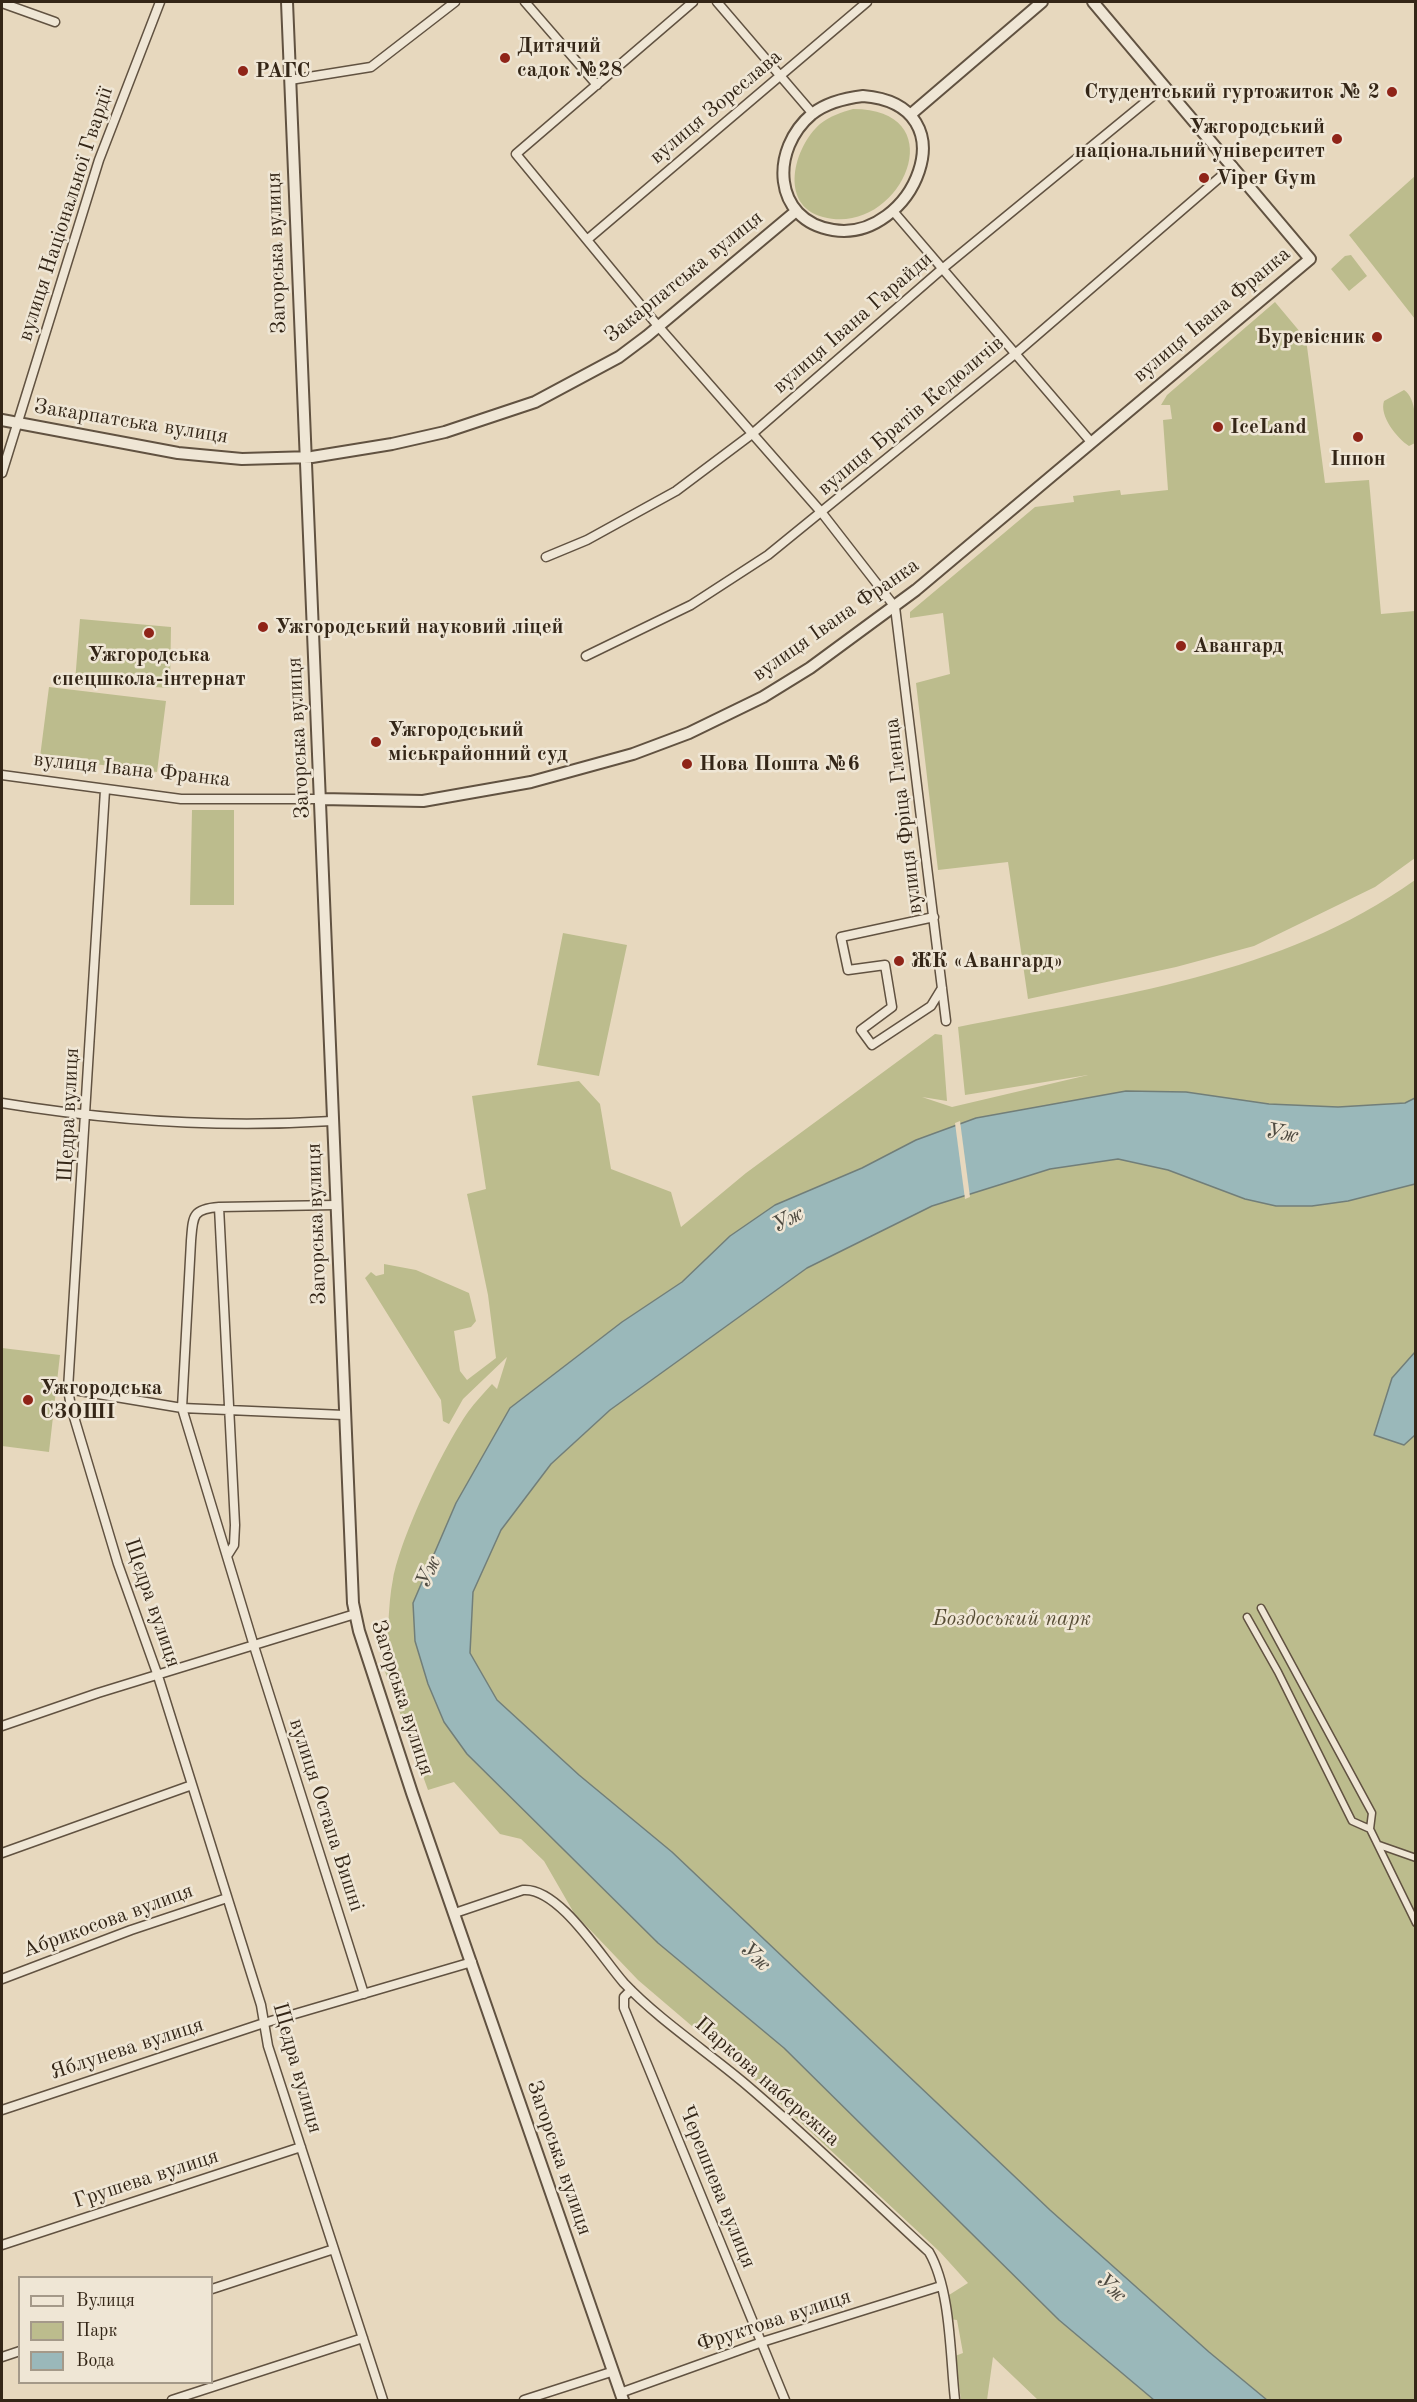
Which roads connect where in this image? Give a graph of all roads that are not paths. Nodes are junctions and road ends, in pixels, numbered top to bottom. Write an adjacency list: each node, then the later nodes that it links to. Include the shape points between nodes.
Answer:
1 (160, 2): 26 (street, вулиця Національної Гвардії, via 99,160)
2 (287, 2): 13 (street, Загорська вулиця)
3 (455, 2): 13 (street, via 371,67)
4 (525, 2): 14 (street)
5 (693, 2): 14 (street)
6 (717, 2): 12 (street)
7 (867, 2): 12 (street, вулиця Зореслава)
8 (1042, 2): 17 (street)
9 (1093, 2): 15 (street)
10 (2, 3): 11 (street)
11 (55, 22)
12 (781, 76): 16 (street); 21 (street, вулиця Зореслава)
13 (290, 80): 29 (street, Загорська вулиця)
14 (597, 85): 21 (street, via 516,154)
15 (1164, 86): 18 (street); 22 (street, вулиця Івана Гарайди)
16 (813, 114): 17 (street, via 832,103 863,96 892,101); 20 (street, via 788,149 784,169 786,196)
17 (910, 115): 19 (street, via 921,137 920,165 907,195)
18 (1233, 166): 24 (street, вулиця Братів Кедюличів); 28 (street, вулиця Івана Франка, via 1310,259)
19 (893, 211): 20 (street, via 861,226 836,231); 22 (street)
20 (795, 212): 23 (street, Закарпатська вулиця)
21 (588, 239): 23 (street)
22 (942, 269): 24 (street); 27 (street, вулиця Івана Гарайди)
23 (658, 326): 27 (street); 29 (street, Закарпатська вулиця, via 595,371 506,413 392,444)
24 (1015, 354): 28 (street); 31 (street, вулиця Братів Кедюличів)
25 (2, 420): 26 (street, Закарпатська вулиця)
26 (18, 424): 29 (street, Закарпатська вулиця, via 201,456); 30 (street, вулиця Національної Гвардії)
27 (752, 434): 31 (street); 32 (street, вулиця Івана Гарайди, via 676,491 587,540)
28 (1091, 442): 33 (street, вулиця Івана Франка)
29 (305, 458): 37 (street, Загорська вулиця)
30 (2, 473)
31 (822, 513): 33 (street); 34 (street, вулиця Братів Кедюличів, via 707,595)
32 (546, 557)
33 (895, 607): 37 (street, вулиця Івана Франка, via 763,697 688,734 633,754 531,782 451,798 390,802); 38 (street, вулиця Фріца Гленца)
34 (586, 656)
35 (2, 777): 36 (street, вулиця Івана Франка)
36 (105, 790): 37 (street, вулиця Івана Франка, via 181,799); 42 (street, Щедра вулиця)
37 (321, 799): 43 (street, Загорська вулиця)
38 (934, 917): 39 (street, вулиця Фріца Гленца); 39 (street, via 841,937 848,970 885,965 892,1007 861,1030 872,1045 931,1006)
39 (942, 988): 40 (street, вулиця Фріца Гленца)
40 (946, 1022)
41 (2, 1103): 42 (street)
42 (87, 1116): 43 (street, via 214,1125); 46 (street, Щедра вулиця)
43 (332, 1121): 44 (street, Загорська вулиця)
44 (336, 1205): 45 (street); 49 (street, Загорська вулиця)
45 (219, 1207): 47 (street, via 204,1208 193,1219); 48 (street)
46 (68, 1389): 47 (street); 55 (street, Щедра вулиця, via 86,1461)
47 (182, 1408): 48 (street); 50 (street, вулиця Остапа Вишні)
48 (230, 1410): 49 (street); 50 (street, via 235,1525 234,1545)
49 (344, 1415): 52 (street, Загорська вулиця)
50 (227, 1556): 54 (street, вулиця Остапа Вишні)
51 (1261, 1608): 58 (street, via 1372,1813)
52 (355, 1614): 54 (street); 63 (street, Загорська вулиця)
53 (1247, 1617): 58 (street, via 1352,1821)
54 (254, 1646): 55 (street); 68 (street, вулиця Остапа Вишні)
55 (158, 1676): 56 (street); 57 (street, Щедра вулиця)
56 (2, 1726)
57 (192, 1785): 60 (street); 62 (street, Щедра вулиця)
58 (1370, 1829): 59 (street)
59 (1378, 1845): 61 (street); 64 (street)
60 (2, 1853)
61 (1416, 1858)
62 (227, 1898): 66 (street, Абрикосова вулиця); 69 (street, Щедра вулиця)
63 (455, 1913): 65 (street, Загорська вулиця); 67 (street, Паркова набережна, via 523,1890 541,1892 565,1912)
64 (1416, 1923)
65 (472, 1962): 68 (street, Яблунева вулиця); 80 (street, Загорська вулиця)
66 (2, 1979)
67 (631, 1990): 74 (street, Паркова набережна, via 746,2084 929,2252); 77 (street, Черешнева вулиця, via 624,1997 624,2008)
68 (364, 1994): 69 (street, Яблунева вулиця)
69 (264, 2023): 70 (street, Яблунева вулиця); 71 (street, Щедра вулиця)
70 (2, 2110)
71 (301, 2147): 72 (street, Грушева вулиця); 73 (street, Щедра вулиця)
72 (2, 2245)
73 (334, 2249): 75 (street); 76 (street, Щедра вулиця)
74 (941, 2286): 77 (street, Фруктова вулиця); 86 (street, Паркова набережна)
75 (213, 2289)
76 (363, 2338): 82 (street); 83 (street, Щедра вулиця)
77 (762, 2342): 81 (street, Фруктова вулиця); 85 (street, Черешнева вулиця)
78 (18, 2352): 79 (street)
79 (2, 2357)
80 (612, 2372): 81 (street, Загорська вулиця); 84 (street)
81 (621, 2397)
82 (172, 2400)
83 (383, 2400)
84 (524, 2400)
85 (785, 2400)
86 (955, 2400)

